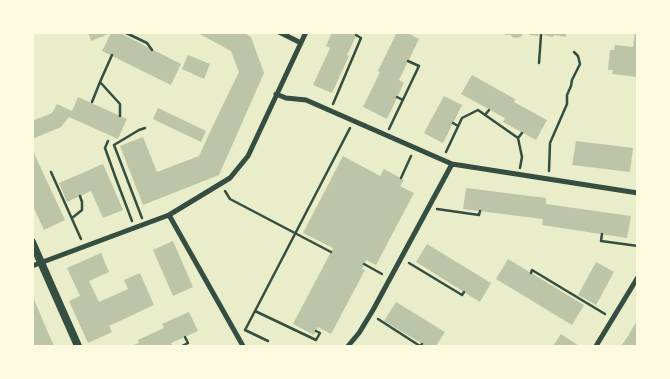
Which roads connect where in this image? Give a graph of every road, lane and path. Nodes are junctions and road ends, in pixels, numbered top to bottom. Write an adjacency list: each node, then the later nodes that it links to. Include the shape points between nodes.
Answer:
1 (124, 32): 7 (path, via 147,43)
2 (279, 32): 6 (street)
3 (306, 32): 6 (street)
4 (541, 34): 11 (path)
5 (356, 35): 13 (path, via 361,38)
6 (301, 43): 15 (street)
7 (152, 50)
8 (574, 52): 37 (path, via 580,64 550,142)
9 (112, 55): 14 (path)
10 (408, 61): 17 (path, via 419,66)
11 (539, 62)
12 (341, 74): 13 (path)
13 (345, 76): 19 (path)
14 (100, 82): 18 (path); 22 (path, via 120,104)
15 (276, 94): 19 (street, via 306,100); 38 (street, via 248,156 230,178)
16 (397, 97): 17 (path)
17 (403, 100): 28 (path)
18 (92, 102)
19 (330, 110): 23 (street)
20 (489, 110): 21 (path)
21 (485, 115): 25 (path, via 478,110 462,118); 29 (path)
22 (120, 116)
23 (354, 121): 28 (street); 47 (path)
24 (452, 123): 25 (path)
25 (458, 126): 32 (path)
26 (145, 128): 45 (path, via 114,144)
27 (522, 133): 29 (path)
28 (387, 135): 31 (street)
29 (518, 138): 35 (path, via 522,157)
30 (108, 141): 46 (path, via 105,148)
31 (415, 147): 32 (street); 36 (path)
32 (442, 160): 33 (street)
33 (452, 164): 35 (street); 41 (street)
34 (51, 172): 44 (path)
35 (519, 174): 37 (street)
36 (401, 178)
37 (549, 179): 39 (street)
38 (220, 184): 43 (street); 47 (path, via 230,199)
39 (638, 193)
40 (80, 196): 44 (path, via 82,210)
41 (428, 208): 42 (path, via 479,215); 53 (street)
42 (480, 211)
43 (169, 215): 45 (street); 70 (street)
44 (72, 218): 50 (path)
45 (145, 224): 46 (street)
46 (135, 228): 50 (street)
47 (295, 233): 52 (path); 61 (path)
48 (602, 234): 51 (path, via 601,241)
49 (32, 242): 54 (street)
50 (84, 246): 54 (street)
51 (638, 246)
52 (331, 252)
53 (401, 258): 59 (street); 60 (path, via 462,295)
54 (42, 262): 56 (street); 68 (street)
55 (364, 264): 59 (path)
56 (32, 266)
57 (531, 273): 63 (path, via 532,270)
58 (638, 277): 63 (street)
59 (390, 278): 62 (street)
60 (464, 292)
61 (255, 311): 64 (path, via 316,340 320,333); 66 (path, via 245,330)
62 (370, 314): 67 (path, via 420,346); 71 (street)
63 (612, 319): 72 (street)
64 (316, 331)
65 (185, 337): 69 (path, via 188,343)
66 (268, 342)
67 (422, 344)
68 (78, 346)
69 (182, 346)
70 (243, 346)
71 (348, 346)
72 (596, 346)

